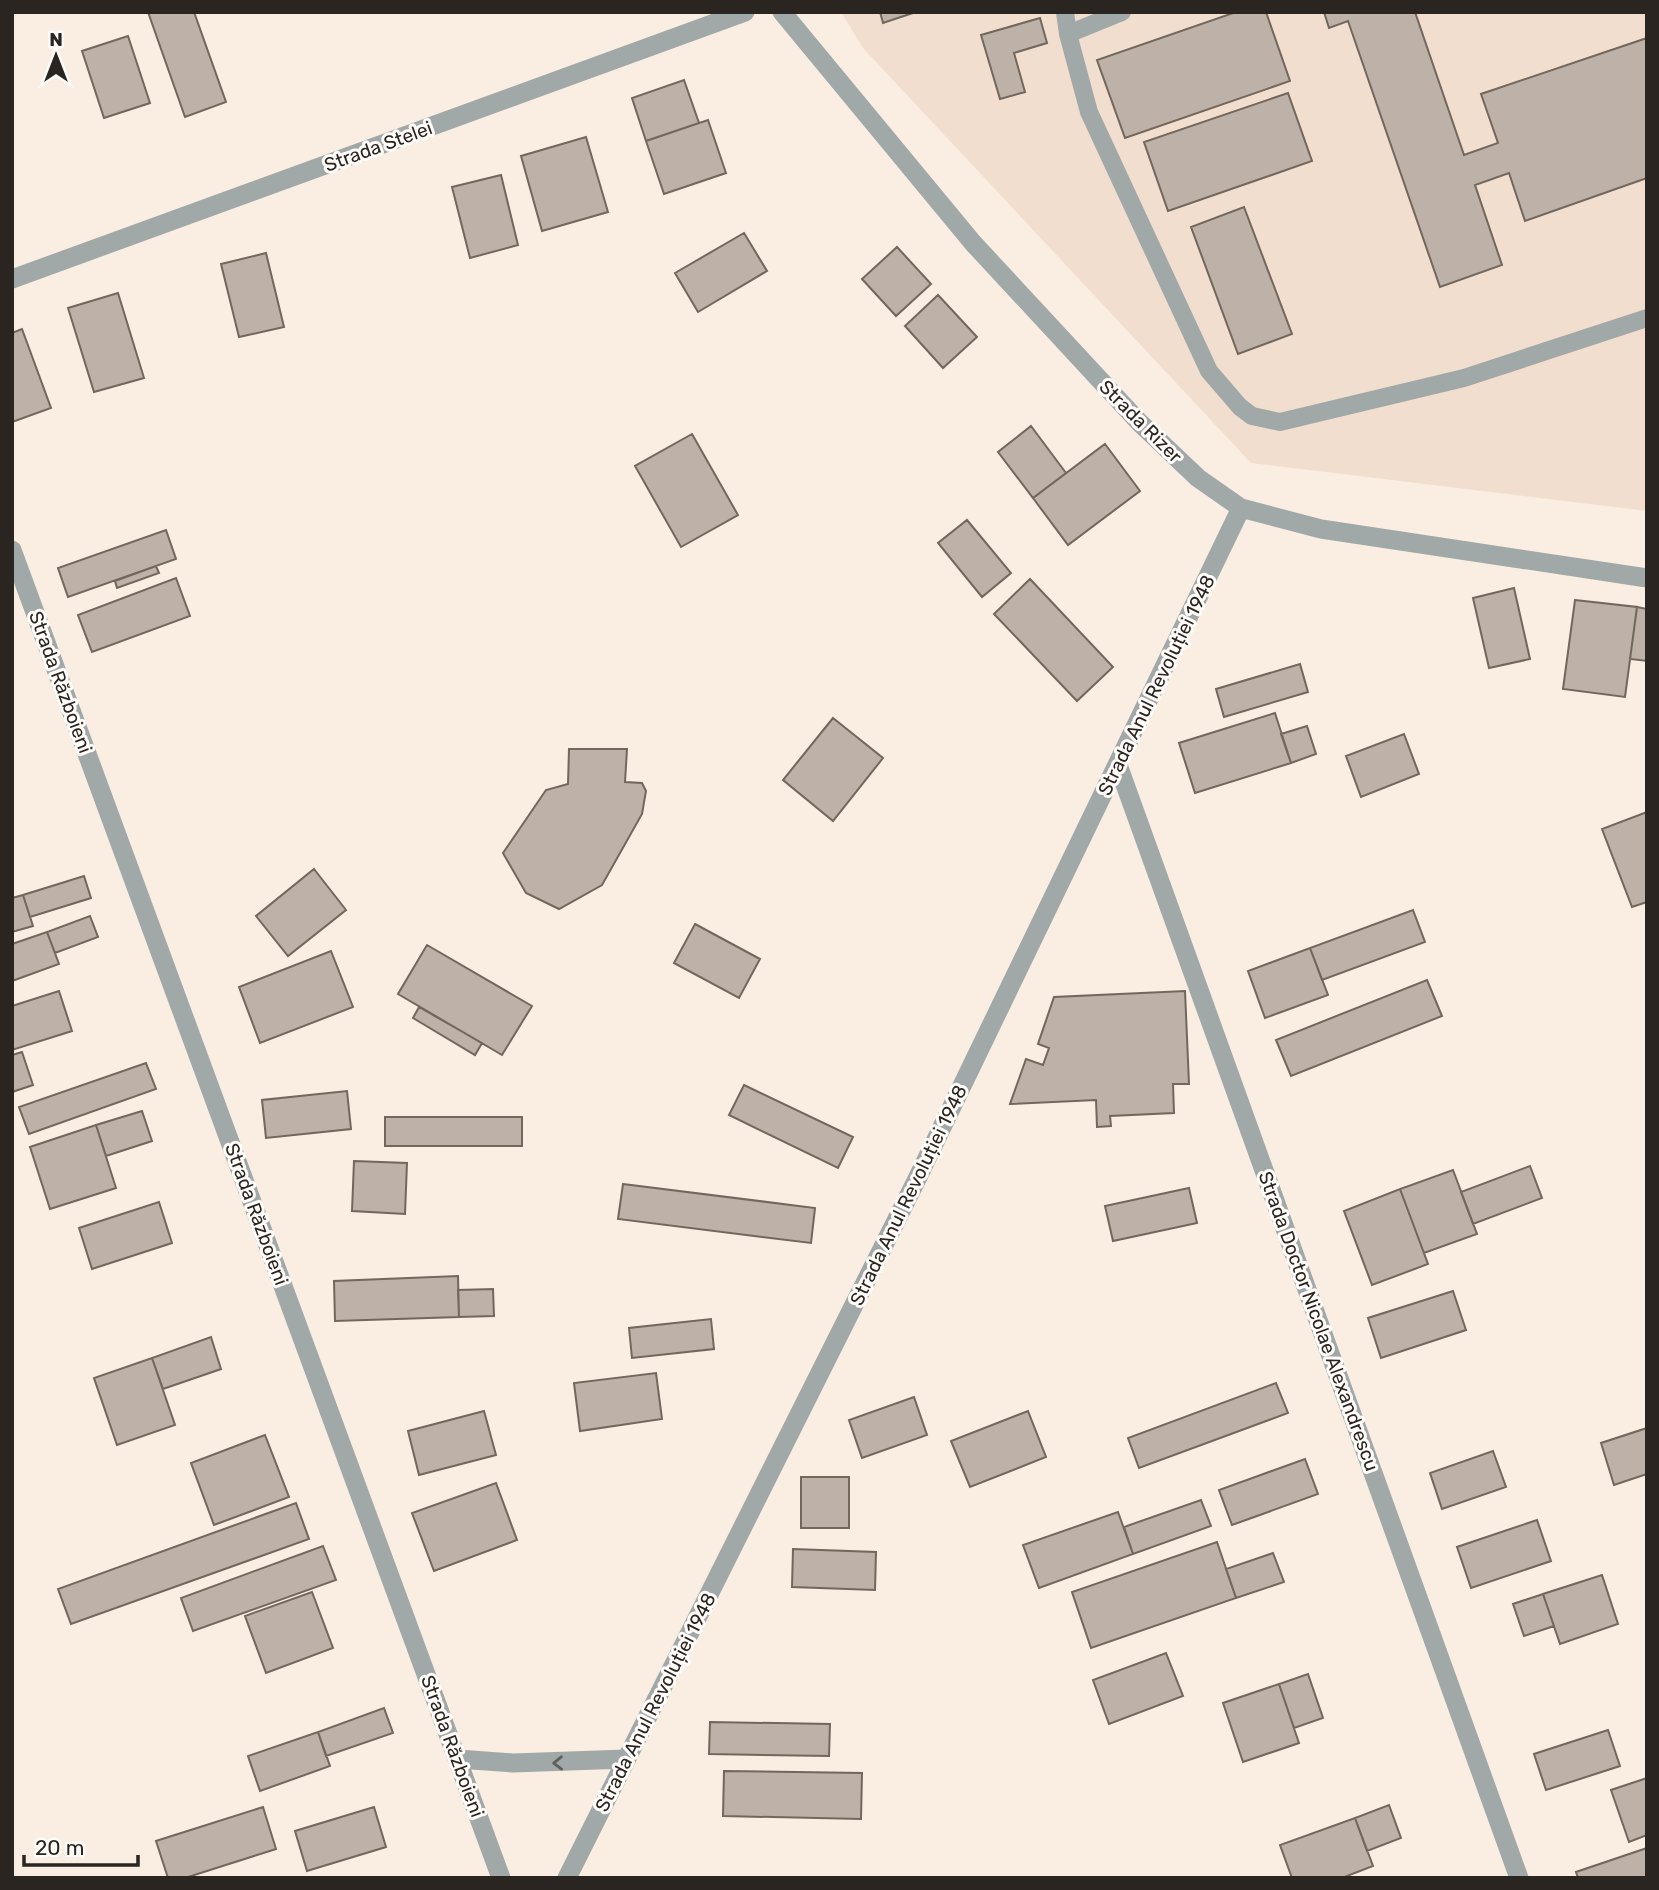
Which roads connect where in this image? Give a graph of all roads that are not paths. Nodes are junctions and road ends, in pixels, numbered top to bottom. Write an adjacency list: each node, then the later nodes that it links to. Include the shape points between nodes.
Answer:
1 (745, 12): 6 (street, Strada Stelei)
2 (782, 12): 8 (street, Strada Rizer, via 973,243 1139,422 1198,478)
3 (1065, 12): 5 (lane)
4 (1122, 12): 5 (lane)
5 (1068, 34): 7 (lane, via 1089,112 1159,268 1209,371 1252,416 1280,422 1464,378)
6 (12, 279)
7 (1647, 318)
8 (1241, 508): 10 (street, Strada Rizer, via 1321,529); 11 (street, Strada Anul Revoluției 1948)
9 (12, 550): 12 (street, Strada Războieni)
10 (1647, 578)
11 (1118, 765): 13 (street, Strada Anul Revoluției 1948); 16 (street, Strada Doctor Nicolae Alexandrescu)
12 (457, 1759): 13 (street, one-way to 12, via 513,1763); 14 (street, Strada Războieni)
13 (626, 1759): 15 (street, Strada Anul Revoluției 1948)
14 (501, 1878)
15 (567, 1878)
16 (1520, 1878)

